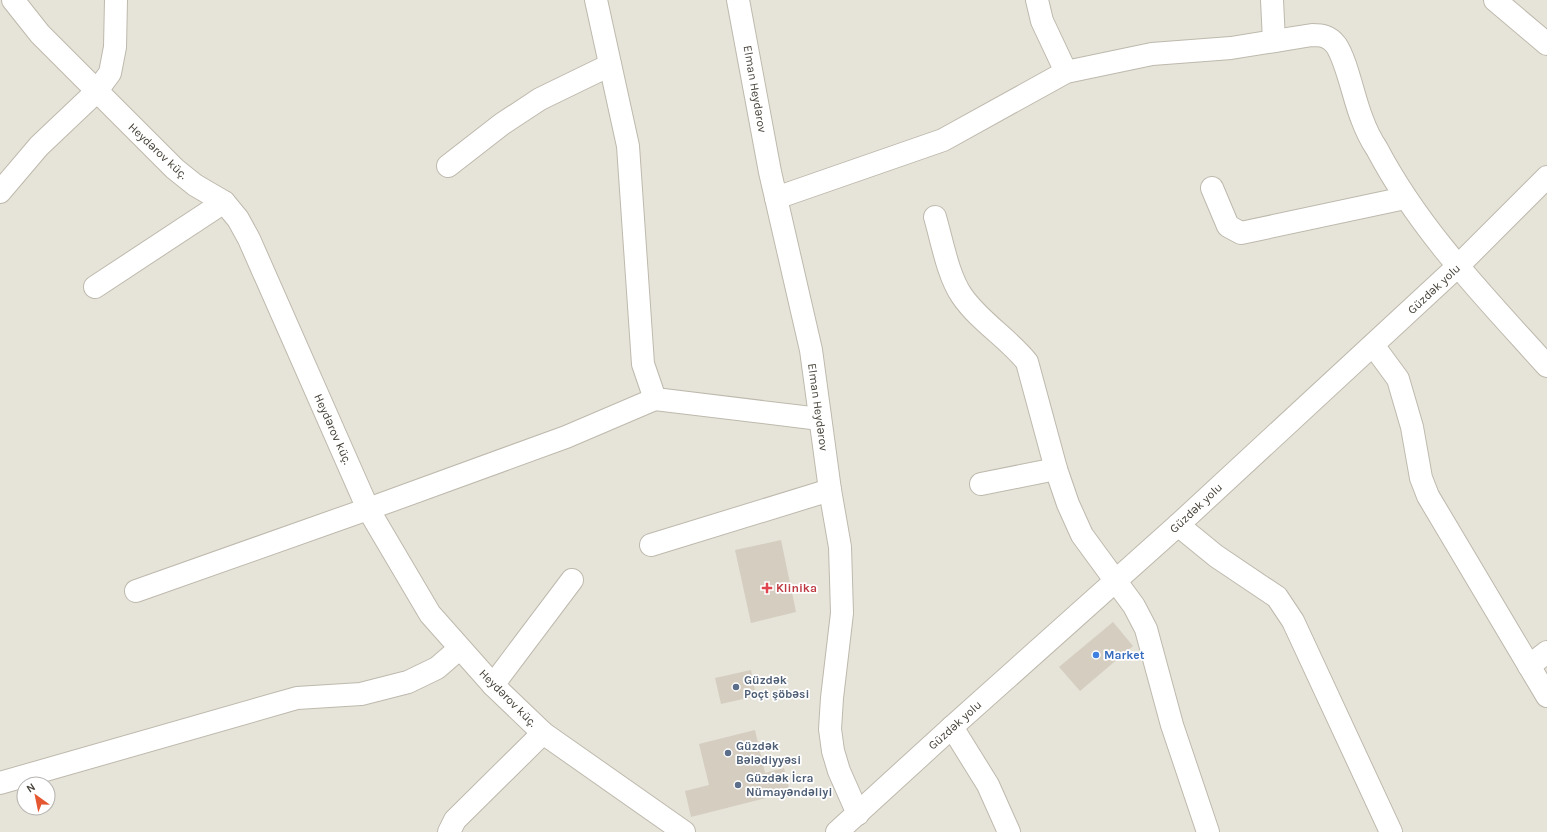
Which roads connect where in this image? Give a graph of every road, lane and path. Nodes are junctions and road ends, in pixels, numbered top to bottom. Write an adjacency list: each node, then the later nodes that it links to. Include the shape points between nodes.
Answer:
1 (116, 0): 12 (street, via 115,46 110,73)
2 (596, 0): 10 (street)
3 (738, 0): 17 (street, Elman Heydərov)
4 (1038, 0): 11 (street, via 1042,21)
5 (1272, 0): 8 (street)
6 (1495, 0): 9 (street)
7 (21, 4): 12 (street, Heydərov küç., via 40,34)
8 (1274, 41): 11 (street, via 1231,48 1152,54); 18 (street, via 1324,35 1335,44 1342,57 1362,120)
9 (1547, 44)
10 (610, 64): 13 (street, via 540,99 502,124); 25 (street, via 628,146 643,364)
11 (1066, 72): 17 (street, via 943,140)
12 (96, 92): 16 (street, via 39,146); 19 (street, Heydərov küç., via 174,169)
13 (448, 166)
14 (1547, 177): 21 (street, Güzdək yolu)
15 (1212, 188): 18 (street, via 1228,226 1241,233)
16 (0, 192)
17 (776, 198): 26 (street, Elman Heydərov, via 811,350)
18 (1405, 198): 21 (street)
19 (224, 202): 22 (street); 30 (street, Heydərov küç., via 238,219 249,239)
20 (935, 217): 27 (street, via 950,269 961,295 1028,362)
21 (1458, 266): 23 (street, Güzdək yolu); 24 (street)
22 (95, 287)
23 (1373, 345): 31 (street, Güzdək yolu); 38 (street, via 1398,379 1412,427 1421,478 1428,496)
24 (1547, 366)
25 (655, 399): 26 (street); 30 (street, via 566,437)
26 (820, 419): 29 (street, Elman Heydərov)
27 (1056, 469): 28 (street); 34 (street, via 1082,535)
28 (982, 484)
29 (830, 490): 32 (street); 44 (street, Elman Heydərov, via 840,547 842,613 830,729 838,770)
30 (368, 509): 35 (street); 36 (street, Heydərov küç., via 430,614)
31 (1178, 525): 34 (street, Güzdək yolu); 50 (street, via 1216,556 1277,598 1289,615)
32 (652, 545)
33 (572, 580): 39 (street)
34 (1115, 581): 41 (street, Güzdək yolu); 49 (street, via 1134,606 1146,629 1172,725)
35 (136, 592)
36 (459, 649): 39 (street, Heydərov küç.); 43 (street, via 437,668 408,682 361,694 297,698)
37 (1547, 652): 38 (street)
38 (1529, 666): 40 (street)
39 (493, 685): 42 (street, Heydərov küç.)
40 (1547, 696)
41 (952, 727): 44 (street, Güzdək yolu); 48 (street, via 988,785)
42 (543, 733): 45 (street, via 455,820); 46 (street, Heydərov küç.)
43 (0, 783)
44 (858, 814): 47 (street, Güzdək yolu)
45 (449, 832)
46 (684, 832)
47 (837, 832)
48 (1009, 832)
49 (1208, 832)
50 (1391, 832)

